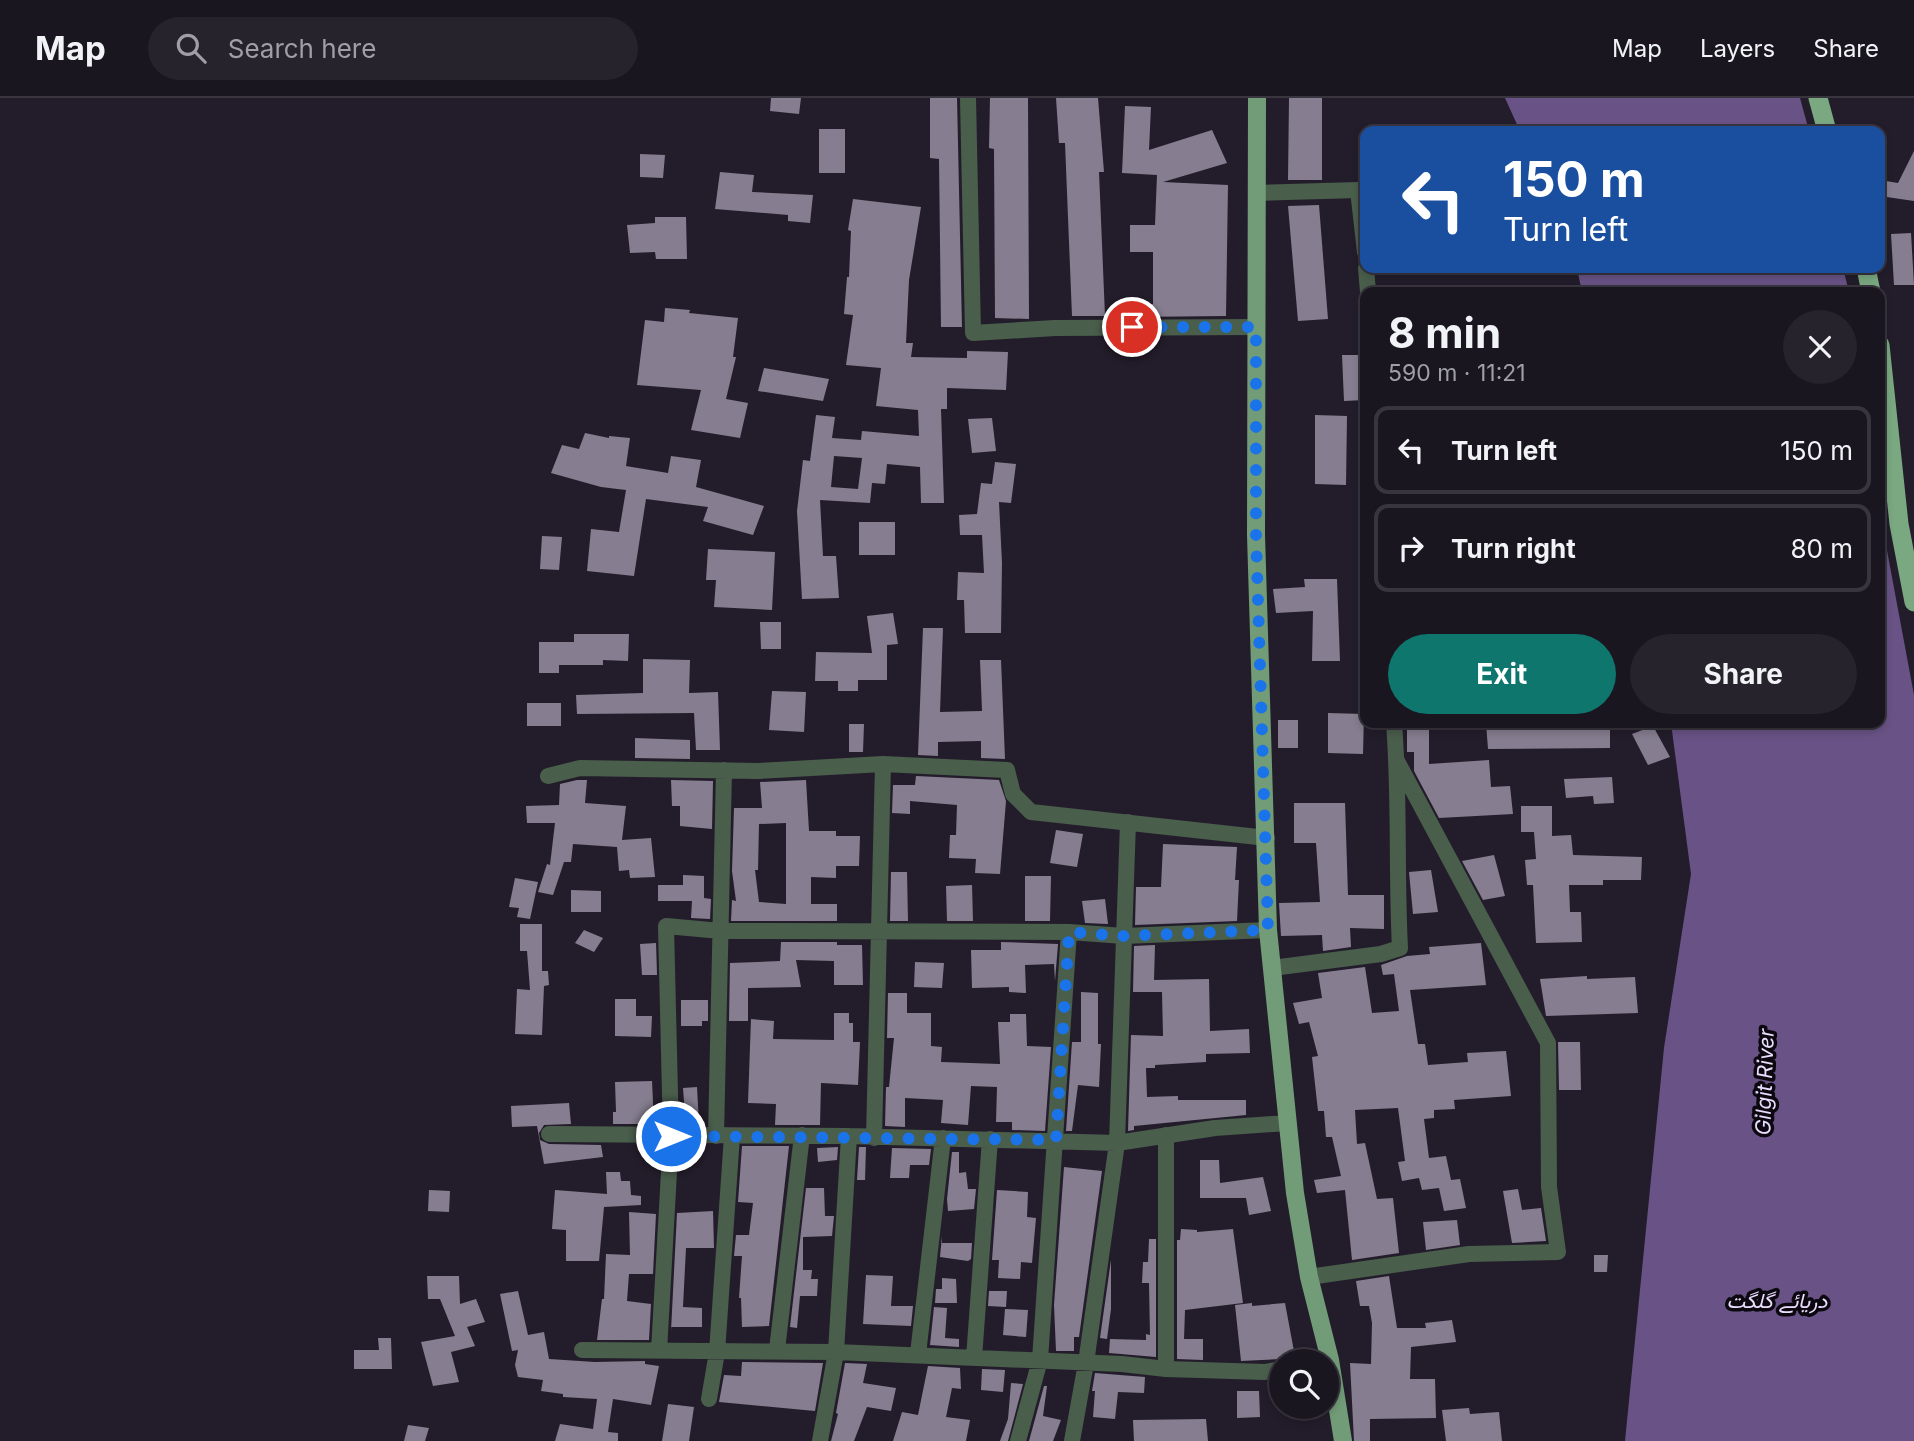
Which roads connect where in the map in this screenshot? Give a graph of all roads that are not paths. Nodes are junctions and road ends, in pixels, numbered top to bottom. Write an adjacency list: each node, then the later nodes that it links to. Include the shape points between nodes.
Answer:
1 (968, 98): 7 (street, via 973,333)
2 (1257, 98): 5 (main road)
3 (1818, 98): 4 (highway)
4 (1826, 126)
5 (1256, 193): 6 (street, via 1358,190); 7 (main road)
6 (1360, 208)
7 (1256, 327): 16 (main road, via 1256,535)
8 (1885, 392): 9 (highway, via 1899,524)
9 (1914, 602)
10 (1394, 728): 11 (street)
11 (1397, 761): 22 (street, via 1400,948); 35 (street, via 1548,1043 1549,1187 1558,1252 1469,1254)
12 (883, 764): 13 (street); 15 (street, via 1007,770 1013,794 1031,812); 19 (street)
13 (724, 770): 14 (street, via 580,768); 18 (street)
14 (548, 776)
15 (1128, 822): 16 (street); 21 (street)
16 (1266, 838): 17 (main road)
17 (1268, 930): 21 (street); 22 (main road)
18 (721, 932): 19 (street); 27 (street, via 666,926); 28 (street)
19 (879, 932): 20 (street); 30 (street)
20 (1069, 932): 21 (street); 33 (street)
21 (1124, 936): 34 (street)
22 (1272, 968): 23 (main road)
23 (1288, 1123): 26 (street); 35 (main road)
24 (549, 1134): 27 (street)
25 (803, 1135): 28 (street); 29 (street); 38 (street)
26 (1166, 1135): 34 (street); 46 (street)
27 (671, 1136): 28 (street); 39 (street)
28 (724, 1136): 40 (street)
29 (849, 1136): 30 (street); 41 (street)
30 (874, 1138): 31 (street)
31 (943, 1138): 32 (street); 42 (street)
32 (990, 1139): 33 (street); 43 (street)
33 (1056, 1140): 34 (street); 44 (street)
34 (1117, 1143): 45 (street)
35 (1309, 1277): 36 (main road)
36 (1324, 1349)
37 (582, 1350): 39 (street)
38 (777, 1350): 40 (street); 41 (street)
39 (659, 1351): 40 (street)
40 (717, 1352): 48 (street)
41 (836, 1352): 42 (street); 50 (street)
42 (918, 1354): 43 (street)
43 (974, 1359): 44 (street)
44 (1040, 1360): 45 (street); 51 (street)
45 (1086, 1363): 46 (street); 52 (street)
46 (1166, 1369): 47 (street)
47 (1269, 1371)
48 (709, 1399)
49 (1339, 1419): 53 (main road)
50 (820, 1441)
51 (1018, 1441)
52 (1072, 1441)
53 (1343, 1441)

